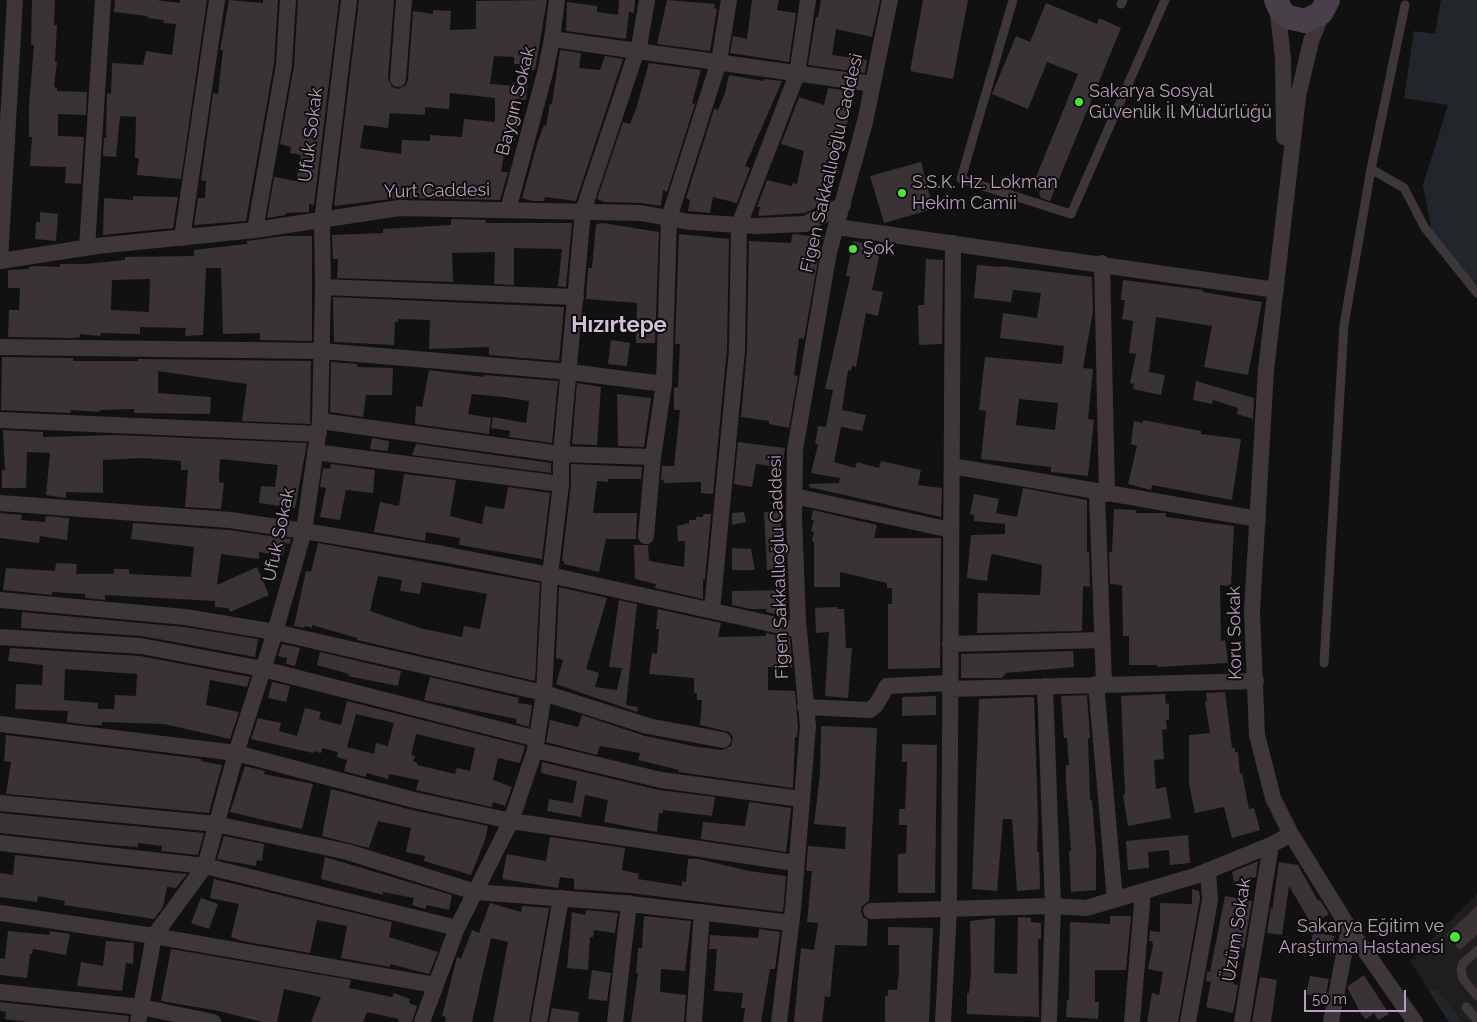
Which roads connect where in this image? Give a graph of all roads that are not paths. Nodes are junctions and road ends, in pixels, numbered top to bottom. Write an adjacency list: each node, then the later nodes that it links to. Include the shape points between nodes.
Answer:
1 (15, 0): 36 (street)
2 (103, 0): 35 (street)
3 (217, 0): 33 (street)
4 (288, 0): 32 (street, via 284,65)
5 (349, 0): 29 (street, Ufuk Sokak)
6 (404, 0): 21 (street)
7 (557, 0): 17 (street, Baygın Sokak)
8 (647, 0): 18 (street)
9 (730, 0): 19 (street)
10 (808, 0): 20 (street)
11 (890, 0): 22 (street, Figen Sakkallıoğlu Caddesi)
12 (1013, 0): 13 (lane, via 961,179 1071,214)
13 (1165, 0)
14 (1276, 2): 15 (main road, via 1281,11 1296,20 1313,18); 24 (street, via 1283,59)
15 (1327, 3): 24 (street, via 1311,42 1298,97)
16 (1405, 4): 23 (lane)
17 (552, 39): 18 (street); 26 (street, Baygın Sokak)
18 (637, 50): 19 (street); 27 (street)
19 (719, 61): 20 (street); 28 (street)
20 (797, 74): 22 (street); 30 (street)
21 (398, 79)
22 (873, 84): 25 (street, Figen Sakkallıoğlu Caddesi)
23 (1371, 169): 40 (lane, via 1404,188 1425,228); 68 (lane, via 1344,325)
24 (1285, 201): 39 (street, Koru Sokak)
25 (843, 206): 30 (street, Yurt Caddesi, via 805,224); 31 (street, Figen Sakkallıoğlu Caddesi)
26 (508, 210): 27 (street, Yurt Caddesi); 29 (street, Yurt Caddesi, via 399,208)
27 (582, 211): 28 (street, Yurt Caddesi, via 641,213); 41 (street)
28 (669, 218): 30 (street, Yurt Caddesi); 45 (street)
29 (322, 222): 32 (street, Yurt Caddesi); 38 (street, Ufuk Sokak)
30 (739, 225): 62 (street, via 737,350)
31 (837, 227): 34 (street); 54 (street, Figen Sakkallıoğlu Caddesi, via 829,252 794,450)
32 (255, 230): 33 (street, Yurt Caddesi)
33 (182, 238): 35 (street, Yurt Caddesi)
34 (953, 243): 37 (street); 51 (street)
35 (87, 247): 36 (street, Yurt Caddesi)
36 (0, 261)
37 (1102, 263): 39 (street); 53 (street)
38 (323, 288): 41 (street); 43 (street, Ufuk Sokak)
39 (1276, 290): 56 (street, Koru Sokak, via 1266,370)
40 (1477, 293)
41 (576, 298): 44 (street)
42 (1, 346): 43 (street)
43 (322, 351): 44 (street); 47 (street, Ufuk Sokak)
44 (570, 372): 45 (street); 49 (street)
45 (664, 384): 50 (street)
46 (0, 420): 47 (street)
47 (320, 428): 48 (street, Ufuk Sokak); 49 (street)
48 (315, 452): 52 (street); 58 (street, Ufuk Sokak)
49 (561, 454): 50 (street); 52 (street)
50 (653, 457): 59 (street)
51 (952, 466): 53 (street); 57 (street)
52 (561, 484): 60 (street)
53 (1102, 493): 56 (street); 66 (street)
54 (794, 496): 57 (street); 63 (street, Figen Sakkallıoğlu Caddesi)
55 (0, 503): 58 (street, via 230,520)
56 (1258, 519): 70 (street, Koru Sokak, via 1252,611)
57 (951, 530): 67 (street)
58 (304, 531): 60 (street); 64 (street, Ufuk Sokak)
59 (646, 536)
60 (550, 574): 62 (street); 74 (street)
61 (0, 600): 64 (street, via 185,617)
62 (712, 610): 63 (street)
63 (799, 630): 75 (street, Figen Sakkallıoğlu Caddesi)
64 (275, 632): 69 (street, Ufuk Sokak); 74 (street)
65 (0, 637): 69 (street, via 141,646)
66 (1102, 640): 67 (street); 71 (street)
67 (950, 644): 72 (street)
68 (1324, 662)
69 (264, 669): 78 (street); 79 (street, Ufuk Sokak)
70 (1256, 682): 71 (street); 84 (street, Koru Sokak, via 1257,735 1273,798)
71 (1100, 684): 73 (street); 93 (street)
72 (949, 686): 73 (street); 75 (street, via 887,686 876,706 870,710); 96 (street)
73 (1044, 686): 95 (street)
74 (544, 693): 77 (street, via 648,726); 78 (street)
75 (805, 707): 80 (street, Figen Sakkallıoğlu Caddesi, via 808,726)
76 (0, 724): 79 (street)
77 (723, 740)
78 (536, 745): 80 (street, via 661,780); 82 (street)
79 (236, 753): 82 (street, via 414,800); 83 (street, Ufuk Sokak)
80 (801, 799): 87 (street, Figen Sakkallıoğlu Caddesi)
81 (0, 803): 83 (street)
82 (511, 821): 87 (street); 90 (street)
83 (216, 824): 88 (street, Ufuk Sokak); 90 (street, via 348,852)
84 (1291, 834): 86 (street); 102 (street, Koru Sokak)
85 (0, 843): 88 (street)
86 (1271, 845): 89 (street); 121 (street, Üzüm Sokak)
87 (796, 863): 100 (street, Figen Sakkallıoğlu Caddesi)
88 (205, 866): 101 (street); 103 (street, Ufuk Sokak)
89 (1208, 870): 91 (street); 120 (street, via 1210,900)
90 (475, 892): 92 (street); 101 (street)
91 (1142, 892): 93 (street); 119 (street)
92 (561, 898): 94 (street); 113 (street)
93 (1115, 900): 95 (street, via 1086,908)
94 (629, 904): 98 (street); 114 (street)
95 (1053, 906): 96 (street); 118 (street)
96 (949, 909): 97 (street); 117 (street)
97 (871, 911)
98 (702, 912): 100 (street); 115 (street)
99 (0, 913): 103 (street)
100 (791, 923): 116 (street, Figen Sakkallıoğlu Caddesi)
101 (458, 928): 105 (street)
102 (1349, 928): 122 (street); 123 (street, Koru Sokak)
103 (154, 936): 105 (street); 109 (street, Ufuk Sokak)
104 (1477, 951): 107 (lane, via 1463,963 1461,970 1463,979)
105 (435, 985): 112 (street)
106 (0, 992): 109 (street)
107 (1477, 996)
108 (1466, 1006): 110 (lane)
109 (139, 1014): 111 (street)
110 (1477, 1020)
111 (213, 1022)
112 (422, 1022)
113 (539, 1022)
114 (615, 1022)
115 (694, 1022)
116 (779, 1022)
117 (943, 1022)
118 (1049, 1022)
119 (1132, 1022)
120 (1188, 1022)
121 (1242, 1022)
122 (1330, 1022)
123 (1414, 1022)

